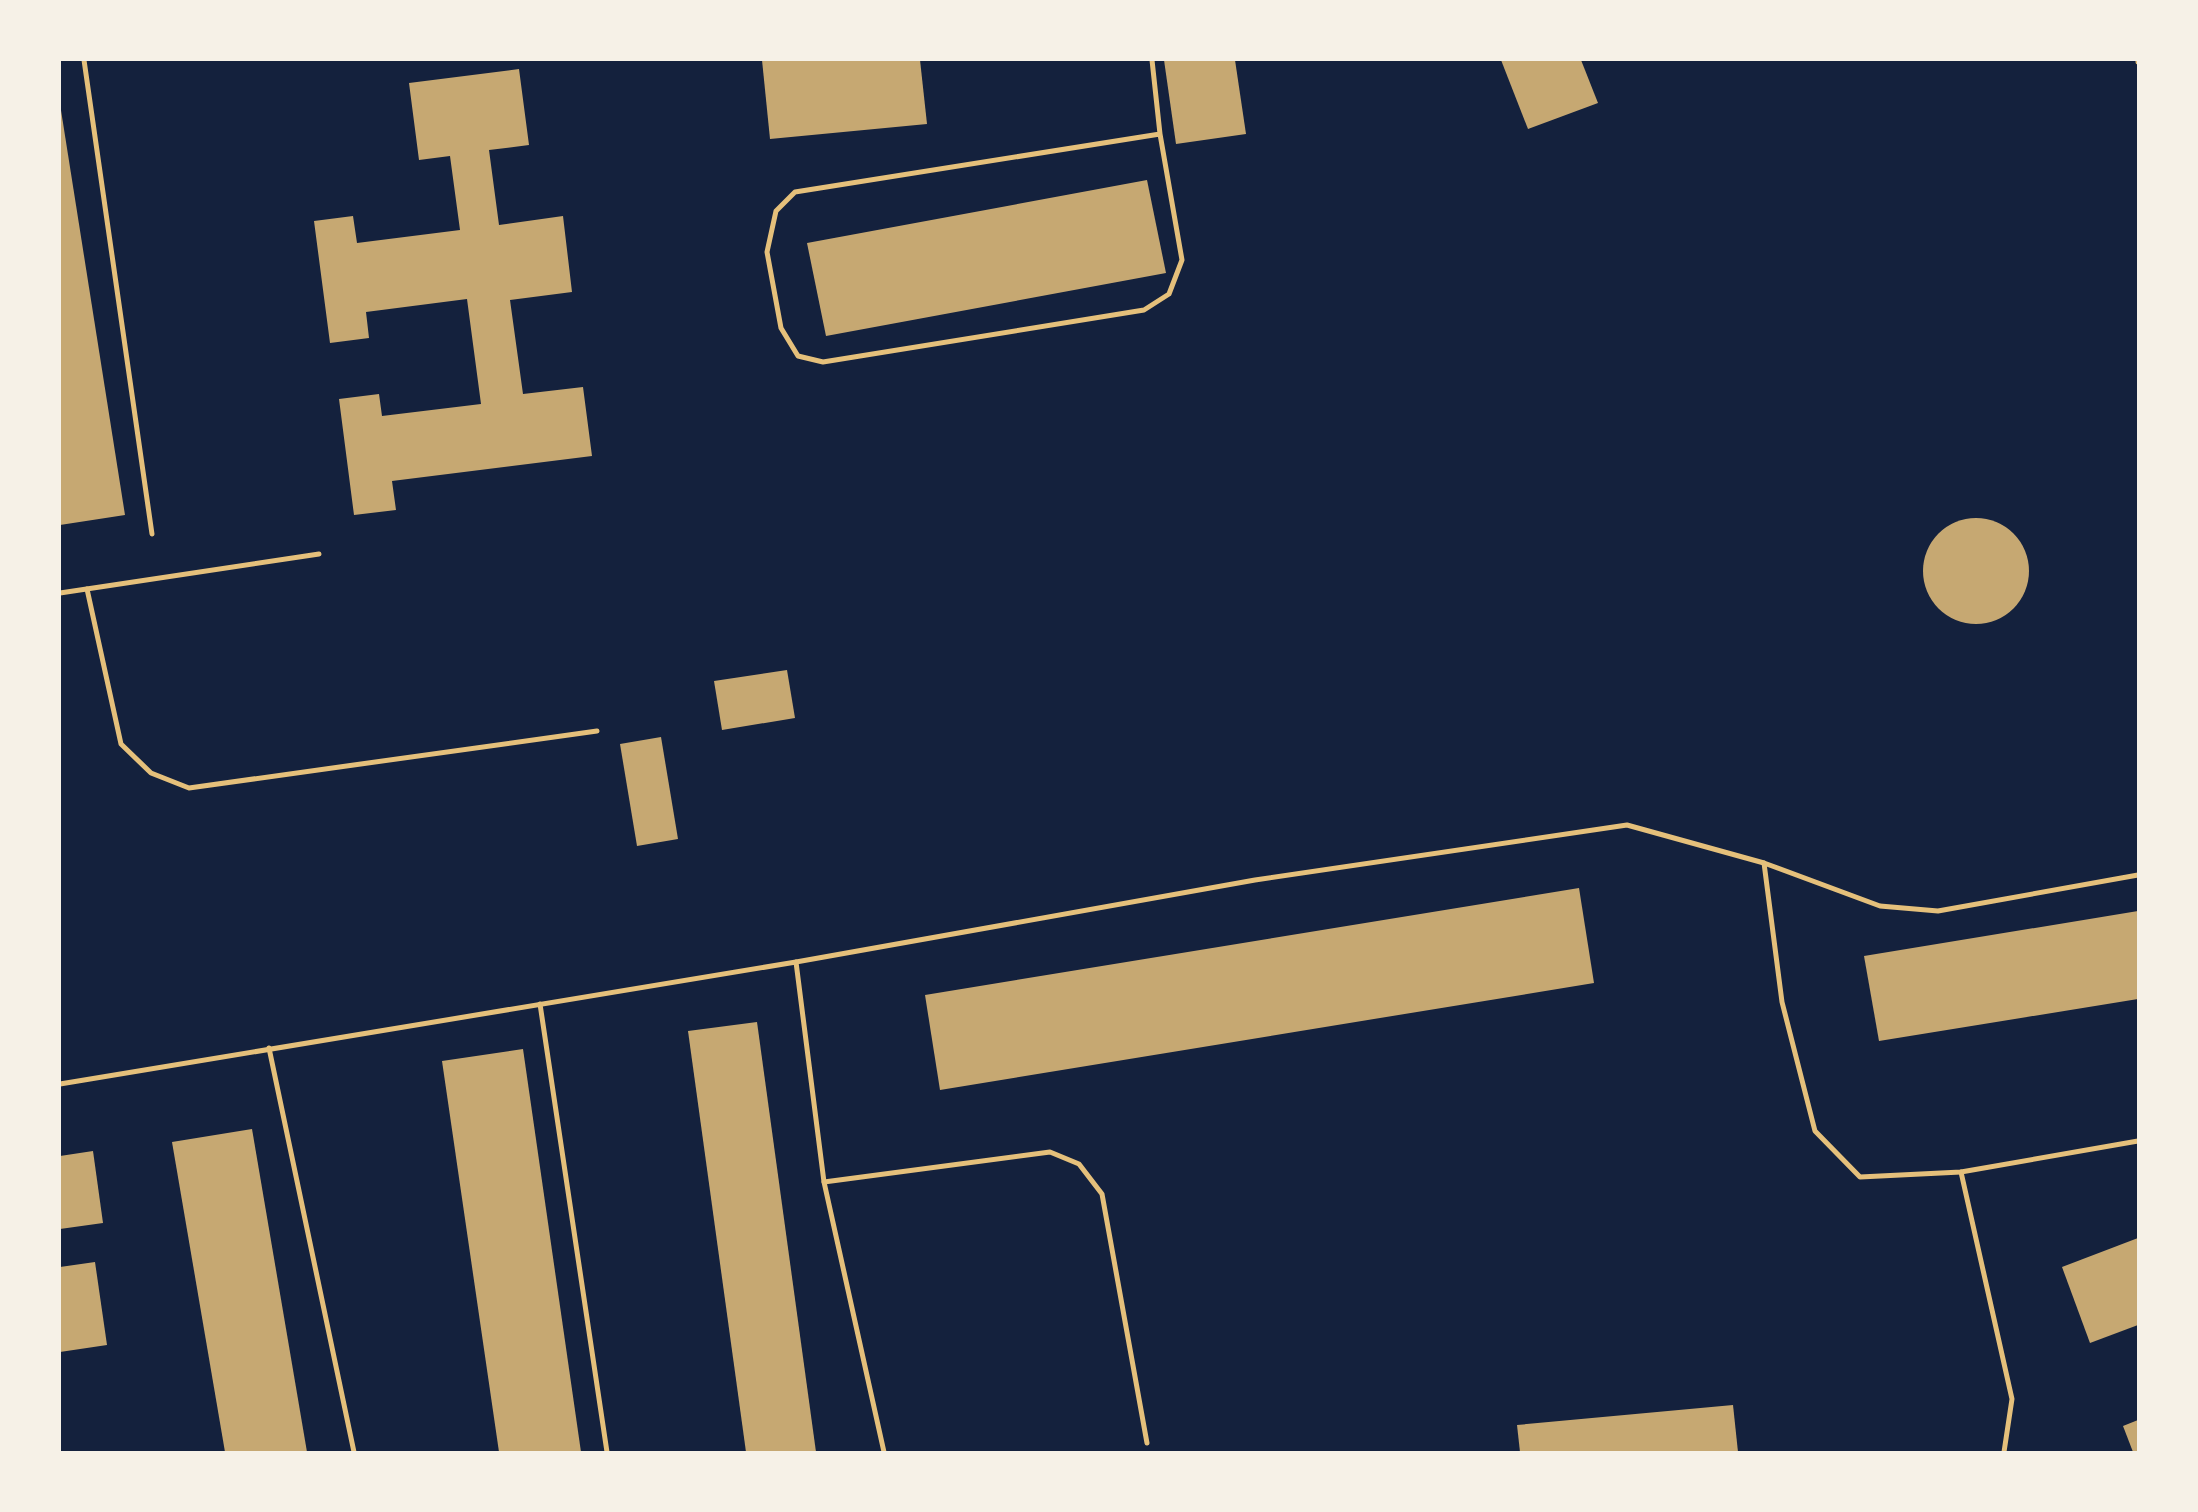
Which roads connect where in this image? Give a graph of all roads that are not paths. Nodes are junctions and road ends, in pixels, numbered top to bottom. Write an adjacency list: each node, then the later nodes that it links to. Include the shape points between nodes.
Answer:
1 (84, 60): 4 (lane)
2 (1152, 60): 3 (lane)
3 (1160, 134): 3 (lane, via 1182,260 1169,294 1144,310 822,362 798,356 781,328 768,252 776,211 795,192)
4 (152, 534)
5 (319, 554): 6 (lane)
6 (87, 589): 7 (lane); 8 (lane, via 121,744 150,773 190,788)
7 (60, 593)
8 (597, 731)
9 (1764, 863): 10 (lane, via 1880,906 1938,911); 11 (lane, via 1627,825 1255,880); 16 (lane, via 1782,1002 1815,1131 1860,1177)
10 (2138, 874)
11 (796, 962): 12 (lane); 17 (lane)
12 (540, 1004): 13 (lane); 20 (lane)
13 (269, 1048): 14 (lane); 19 (lane)
14 (60, 1084)
15 (2138, 1141): 16 (lane)
16 (1961, 1172): 22 (lane, via 2012,1399)
17 (824, 1181): 18 (lane, via 1050,1152 1079,1164 1102,1194); 21 (lane)
18 (1147, 1443)
19 (354, 1452)
20 (607, 1452)
21 (884, 1452)
22 (2004, 1452)

